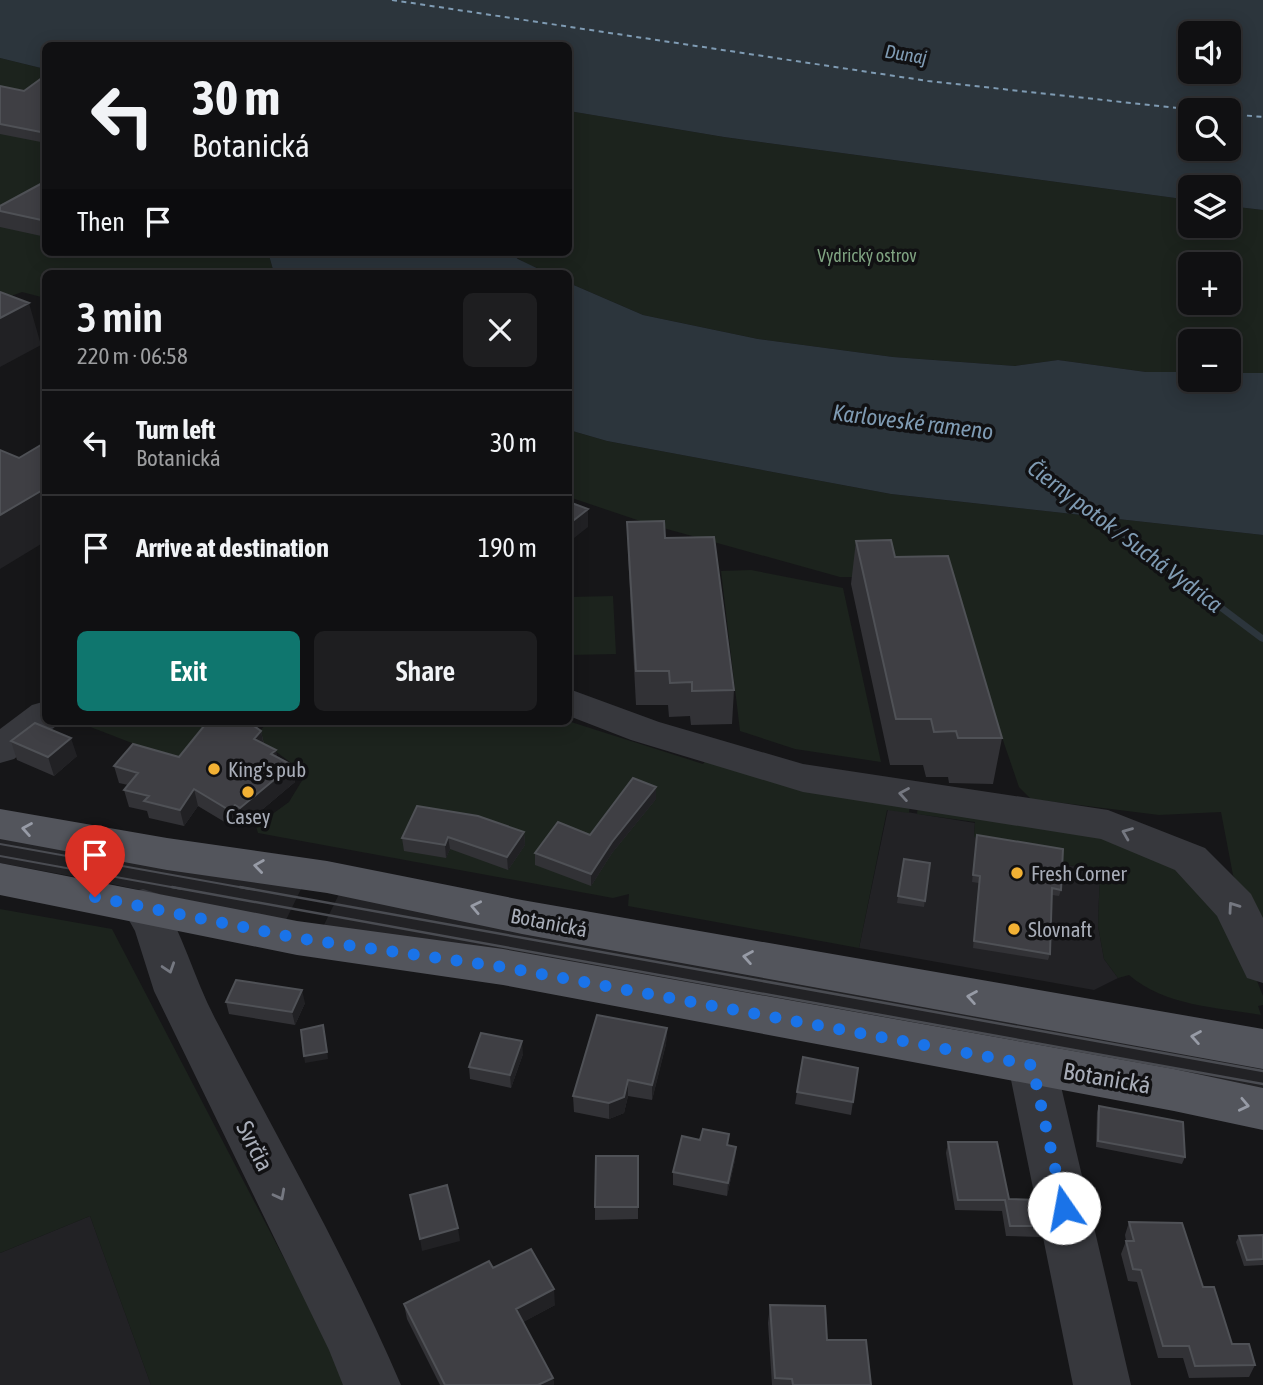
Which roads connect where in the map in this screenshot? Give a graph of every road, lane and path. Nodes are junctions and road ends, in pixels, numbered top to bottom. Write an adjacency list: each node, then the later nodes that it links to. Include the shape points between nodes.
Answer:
1 (572, 703): 7 (street, one-way to 1, via 1235,906 1191,859 1119,829 803,778 645,732)
2 (42, 718): 3 (street)
3 (0, 748)
4 (0, 824): 8 (main road, Botanická, one-way to 4, via 535,920 314,874)
5 (0, 879): 6 (main road, Botanická)
6 (143, 906): 9 (main road, Botanická, via 297,938 503,967); 11 (street, Svrčia, one-way to 11, via 157,930 177,991)
7 (1263, 965)
8 (1263, 1049)
9 (1032, 1065): 10 (main road, Botanická, one-way to 10); 12 (street)
10 (1263, 1110)
11 (362, 1361)
12 (1102, 1385)

